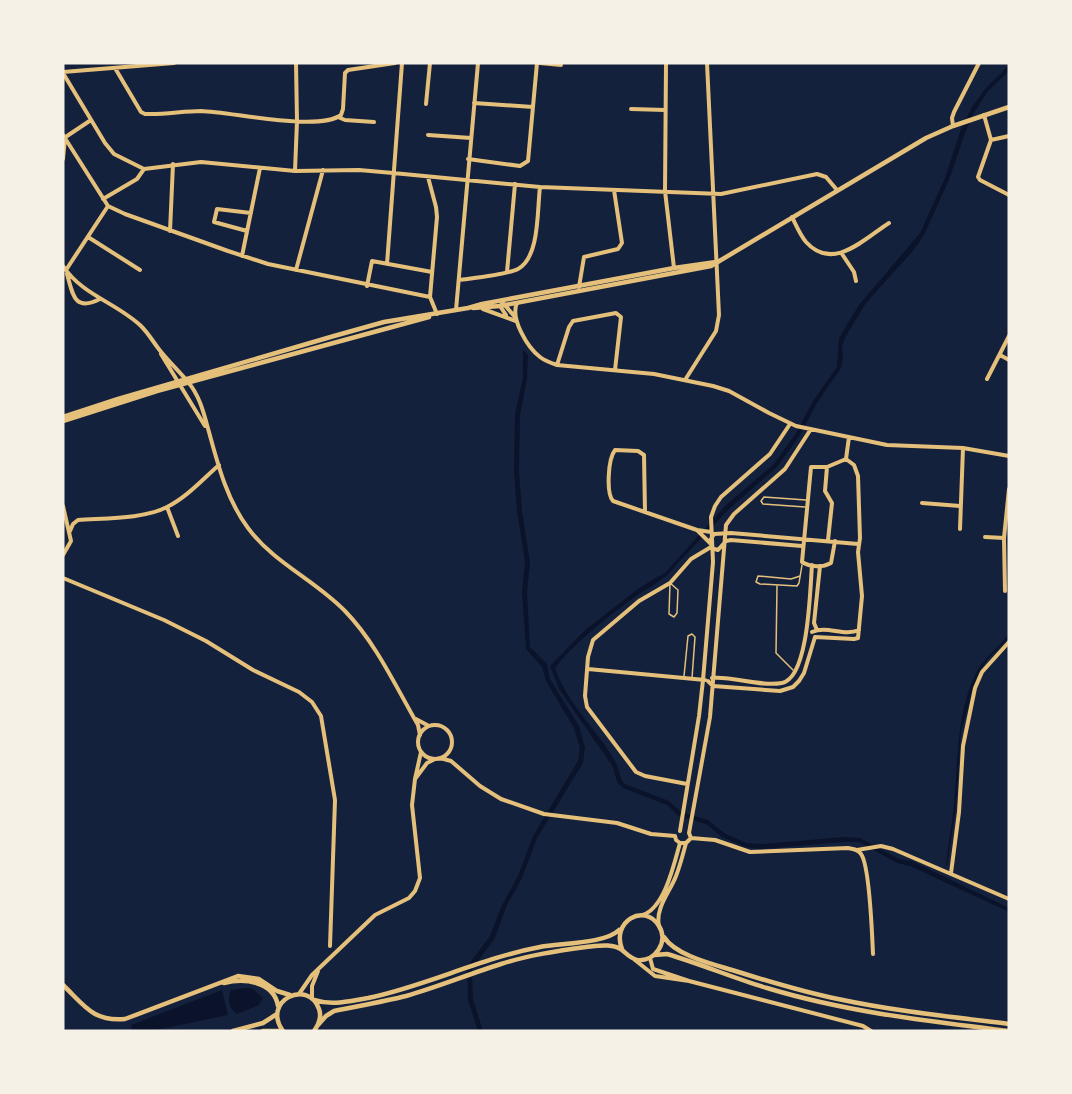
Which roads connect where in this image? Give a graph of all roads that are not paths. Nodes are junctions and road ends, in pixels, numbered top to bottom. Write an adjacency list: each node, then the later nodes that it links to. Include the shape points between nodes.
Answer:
1 (174, 63): 12 (street)
2 (296, 63): 23 (street)
3 (395, 63): 21 (street, via 348,70 343,109)
4 (402, 63): 38 (street)
5 (430, 63): 15 (street)
6 (477, 63): 14 (street)
7 (538, 63): 11 (street); 16 (street)
8 (666, 63): 19 (street)
9 (707, 63): 46 (street)
10 (979, 63): 25 (street, via 954,112)
11 (561, 65)
12 (114, 68): 13 (street); 23 (street, via 145,114 201,111)
13 (63, 72): 22 (street)
14 (474, 103): 16 (street); 29 (street)
15 (426, 104)
16 (533, 107): 32 (street, via 529,159 524,165)
17 (1009, 107): 20 (main road)
18 (631, 109): 19 (street)
19 (665, 110): 45 (street)
20 (984, 115): 25 (main road); 30 (street)
21 (338, 117): 23 (street); 24 (street)
22 (91, 120): 28 (street); 35 (street, via 114,154)
23 (297, 121): 37 (street)
24 (374, 122)
25 (953, 126): 44 (main road)
26 (428, 135): 29 (street)
27 (1009, 136): 30 (street)
28 (64, 137): 31 (street); 48 (street)
29 (471, 138): 32 (street)
30 (991, 140): 47 (street, via 978,177)
31 (63, 159)
32 (468, 159): 40 (street)
33 (173, 164): 34 (street, via 201,162); 35 (street); 53 (street)
34 (260, 168): 37 (street); 50 (street)
35 (144, 169): 48 (street, via 137,179)
36 (323, 170): 37 (street); 38 (street); 63 (street)
37 (295, 171)
38 (393, 172): 39 (street); 59 (street)
39 (428, 177): 40 (street); 64 (street, via 437,217)
40 (466, 180): 41 (street); 66 (street)
41 (515, 184): 42 (street); 65 (street)
42 (540, 187): 43 (street); 65 (street, via 531,255 522,266)
43 (614, 190): 45 (street); 69 (street, via 622,243 618,249 584,257)
44 (837, 190): 46 (street, via 826,177 817,174); 51 (main road)
45 (665, 191): 46 (street); 60 (street)
46 (713, 193): 58 (street)
47 (1009, 195)
48 (103, 199): 49 (street)
49 (108, 206): 53 (street); 55 (street)
50 (251, 213): 54 (street); 54 (street, via 217,209 214,222)
51 (792, 217): 56 (street, via 813,248 827,254); 58 (main road)
52 (889, 223): 56 (street)
53 (170, 231): 57 (street)
54 (248, 231): 57 (street)
55 (88, 237): 61 (street); 62 (street)
56 (842, 254): 67 (street)
57 (242, 256): 63 (street)
58 (716, 262): 60 (main road); 70 (main road); 89 (street, via 716,331)
59 (387, 264): 64 (street); 68 (street, via 370,263)
60 (674, 268): 69 (main road)
61 (65, 270): 73 (street); 73 (street, via 78,302 84,305)
62 (140, 270)
63 (296, 270): 68 (street)
64 (433, 272): 72 (street)
65 (507, 272): 66 (street)
66 (459, 280): 78 (street)
67 (856, 281)
68 (367, 286): 72 (street)
69 (579, 287): 70 (street); 71 (street); 74 (main road)
70 (590, 288): 71 (main road)
71 (565, 293): 74 (main road)
72 (429, 297): 79 (street)
73 (100, 299): 83 (street, via 141,326)
74 (517, 300): 75 (main road); 75 (main road); 81 (street)
75 (501, 304): 76 (main road); 77 (main road); 80 (street); 81 (street)
76 (468, 308): 77 (main road); 78 (main road)
77 (483, 309): 80 (street)
78 (456, 310): 79 (main road)
79 (437, 314): 90 (main road, via 384,322)
80 (509, 318): 81 (street)
81 (516, 319): 86 (street, via 534,352)
82 (1009, 336): 84 (street)
83 (158, 348): 90 (street); 91 (street)
84 (1000, 355): 85 (street); 88 (street)
85 (1009, 360)
86 (557, 365): 87 (street); 87 (street, via 573,321 619,313)
87 (615, 370): 89 (street)
88 (987, 379)
89 (685, 380): 93 (street, via 729,391)
90 (187, 381): 91 (main road); 95 (street, via 204,412)
91 (178, 384): 92 (main road); 95 (street)
92 (63, 419)
93 (790, 424): 94 (street); 113 (street, via 770,454 715,506)
94 (811, 429): 96 (street); 114 (street, via 785,470 734,514)
95 (209, 433): 100 (street)
96 (849, 437): 97 (street, via 901,447); 99 (street)
97 (963, 448): 98 (street); 106 (street)
98 (1009, 456)
99 (846, 459): 101 (street); 122 (street, via 854,465 858,476)
100 (219, 465): 107 (street); 146 (street, via 234,507 249,530 358,625)
101 (827, 467): 103 (street, via 812,467); 119 (street, via 825,491 832,503)
102 (1009, 489): 118 (street)
103 (807, 500): 108 (street); 108 (lane, via 764,496 760,501)
104 (922, 503): 106 (street)
105 (63, 506): 112 (street)
106 (960, 506): 110 (street)
107 (166, 507): 112 (street, via 120,517 78,520); 115 (street)
108 (806, 507): 117 (street)
109 (645, 512): 109 (street, via 644,455 615,450 611,457 609,497); 111 (street)
110 (960, 529)
111 (697, 530): 113 (street); 123 (street)
112 (70, 531): 125 (street, via 71,541)
113 (711, 532): 123 (street)
114 (724, 534): 117 (street); 121 (street); 123 (street, via 714,534)
115 (178, 536)
116 (985, 537): 118 (street)
117 (803, 538): 119 (street); 124 (street)
118 (1004, 538): 133 (street)
119 (828, 540): 120 (street)
120 (835, 541): 122 (street); 128 (street, via 831,563)
121 (724, 544): 123 (street, via 718,550); 124 (street, via 730,540); 142 (street)
122 (858, 544): 134 (street)
123 (711, 545): 131 (street, via 691,559); 144 (street)
124 (802, 546): 126 (street)
125 (63, 555)
126 (803, 563): 127 (street); 129 (lane)
127 (812, 565): 128 (street); 136 (street)
128 (820, 566): 135 (street)
129 (800, 576): 132 (lane, via 797,586); 132 (lane, via 756,577 758,583)
130 (63, 578): 167 (street, via 206,641 306,696 321,716 335,800)
131 (670, 583): 131 (lane, via 669,614 674,616 678,590); 139 (street, via 639,601 593,640)
132 (777, 585): 140 (lane, via 776,653)
133 (1005, 591)
134 (860, 630): 135 (street); 137 (street, via 854,639)
135 (814, 631): 136 (street); 137 (street)
136 (805, 634): 140 (street)
137 (815, 637): 145 (street, via 804,673 793,687 780,691)
138 (1009, 642): 161 (street, via 982,672 975,688 963,747)
139 (588, 669): 141 (street); 154 (street, via 587,707 631,768 645,776)
140 (796, 673): 142 (street, via 780,684)
141 (684, 678): 143 (street); 143 (lane, via 688,636 692,634)
142 (714, 678): 144 (street); 145 (street)
143 (692, 679): 144 (street)
144 (705, 680): 145 (street); 154 (street)
145 (713, 686): 156 (street)
146 (414, 718): 147 (street); 148 (street)
147 (429, 727): 148 (street); 150 (street, via 440,727 449,733)
148 (420, 735): 149 (street)
149 (421, 751): 151 (street); 153 (street)
150 (449, 752): 151 (street); 152 (street)
151 (437, 759): 152 (street); 153 (street, via 427,763)
152 (451, 761): 157 (street, via 501,799 544,814 617,823 651,834)
153 (415, 779): 172 (street, via 412,805 420,878 415,891 375,915)
154 (687, 784): 155 (street)
155 (680, 831): 156 (street); 157 (street)
156 (690, 835): 159 (street); 160 (street, via 750,852)
157 (675, 836): 158 (street)
158 (680, 843): 159 (street); 163 (street, via 665,888 654,907)
159 (686, 843): 164 (street, via 677,875 657,918)
160 (857, 850): 161 (street, via 881,846); 169 (street, via 862,854 866,875)
161 (951, 873): 162 (street)
162 (1009, 899)
163 (642, 916): 164 (main road); 165 (main road, via 630,919)
164 (659, 926): 166 (main road)
165 (621, 928): 168 (main road); 173 (main road, via 604,938 504,956)
166 (662, 933): 170 (main road, via 661,946); 182 (main road, via 680,951 780,985 883,1008)
167 (330, 946)
168 (622, 949): 171 (main road); 173 (main road, via 603,946 538,954)
169 (873, 954)
170 (651, 957): 171 (main road); 174 (street, via 652,969); 188 (main road, via 668,954 767,989 834,1005)
171 (635, 959): 174 (street, via 655,976)
172 (319, 968): 177 (street); 179 (street, via 312,986)
173 (457, 975): 179 (main road, via 344,1003); 183 (main road, via 404,996 334,1011)
174 (689, 981): 187 (street)
175 (63, 985): 176 (main road, via 88,1010 111,1020 125,1019)
176 (210, 987): 178 (main road, via 229,978 248,976); 180 (main road, via 239,980 257,982 274,995)
177 (299, 994): 178 (main road); 179 (main road)
178 (290, 995): 180 (main road)
179 (313, 999): 183 (main road, via 320,1012)
180 (278, 1007): 181 (main road)
181 (277, 1014): 184 (main road, via 263,1023); 186 (main road)
182 (1009, 1024)
183 (317, 1028)
184 (233, 1031)
185 (263, 1031): 186 (main road)
186 (283, 1031)
187 (871, 1031)
188 (1009, 1031)

